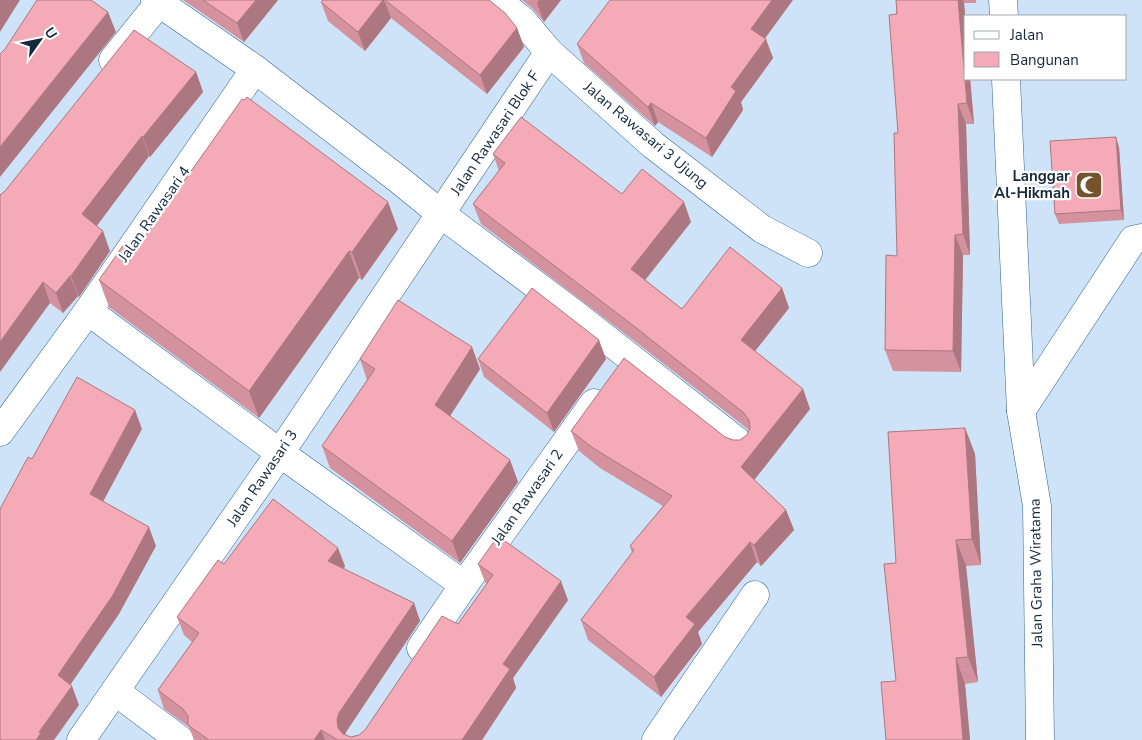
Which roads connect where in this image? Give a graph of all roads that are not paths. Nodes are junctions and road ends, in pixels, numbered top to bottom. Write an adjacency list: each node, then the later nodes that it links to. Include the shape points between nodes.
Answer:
1 (497, 0): 5 (street, Jalan Rawasari 3 Ujung, via 523,21)
2 (1003, 0): 4 (street)
3 (157, 2): 6 (street); 7 (street)
4 (1004, 15)
5 (549, 52): 9 (street, Jalan Rawasari Blok F); 11 (street, Jalan Rawasari 3 Ujung, via 653,145 762,230)
6 (255, 69): 9 (street); 12 (street, Jalan Rawasari 4)
7 (98, 80)
8 (1006, 80): 14 (street, Jalan Graha Wiratama)
9 (441, 214): 13 (street); 17 (street, Jalan Rawasari 3)
10 (1142, 238): 14 (street, via 1133,240)
11 (808, 253)
12 (88, 311): 15 (street, Jalan Rawasari 4); 17 (street)
13 (628, 355): 16 (street); 18 (street, Jalan Rawasari 2)
14 (1021, 411): 25 (street, Jalan Graha Wiratama, via 1037,506)
15 (0, 432)
16 (742, 445)
17 (280, 453): 18 (street); 21 (street, Jalan Rawasari 3)
18 (464, 585): 20 (street, Jalan Rawasari 2)
19 (755, 595): 24 (street)
20 (409, 667)
21 (115, 691): 22 (street, Jalan Rawasari 3); 23 (street)
22 (81, 740)
23 (180, 740)
24 (656, 740)
25 (1040, 740)

